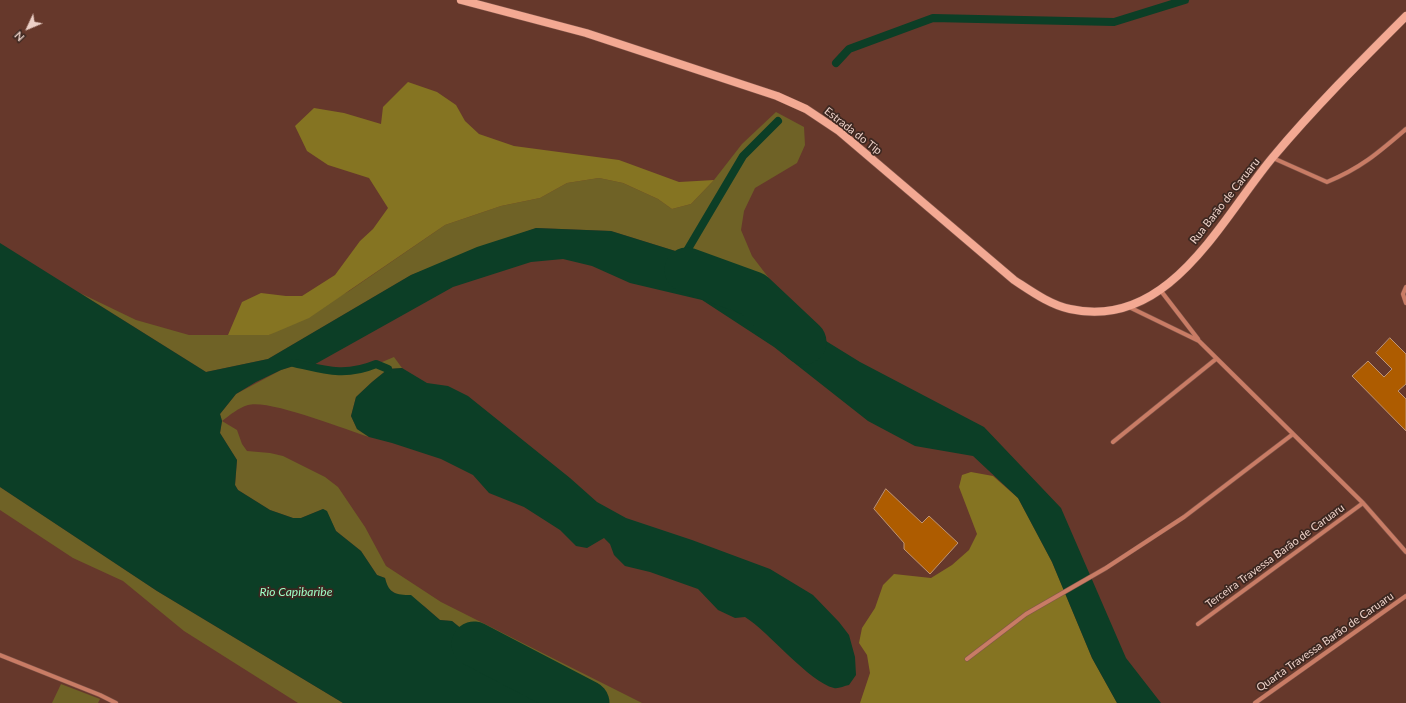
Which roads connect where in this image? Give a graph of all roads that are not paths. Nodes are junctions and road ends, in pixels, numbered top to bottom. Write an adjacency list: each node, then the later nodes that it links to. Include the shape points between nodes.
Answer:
1 (461, 0): 8 (street, Estrada do Tip, via 586,34 777,96 806,109 839,131 1014,280 1042,298 1070,309 1103,312)
2 (1406, 16): 4 (street, Rua Barão de Caruaru)
3 (1406, 129): 4 (street, via 1358,168 1326,182)
4 (1272, 157): 6 (street, Rua Barão de Caruaru, via 1212,239)
5 (1406, 287): 7 (street, via 1403,294)
6 (1161, 291): 8 (street, Rua Barão de Caruaru); 9 (street)
7 (1406, 303)
8 (1128, 307): 9 (street)
9 (1199, 341): 10 (street)
10 (1216, 359): 11 (street); 12 (street)
11 (1293, 434): 13 (street); 18 (street, via 1184,517 1106,568 1026,614)
12 (1113, 442)
13 (1363, 503): 14 (street); 16 (street, Terceira Travessa Barão de Caruaru)
14 (1406, 552)
15 (1406, 596): 20 (street, Quarta Travessa Barão de Caruaru)
16 (1198, 624)
17 (0, 655): 19 (street)
18 (967, 659)
19 (116, 703)
20 (1255, 703)

